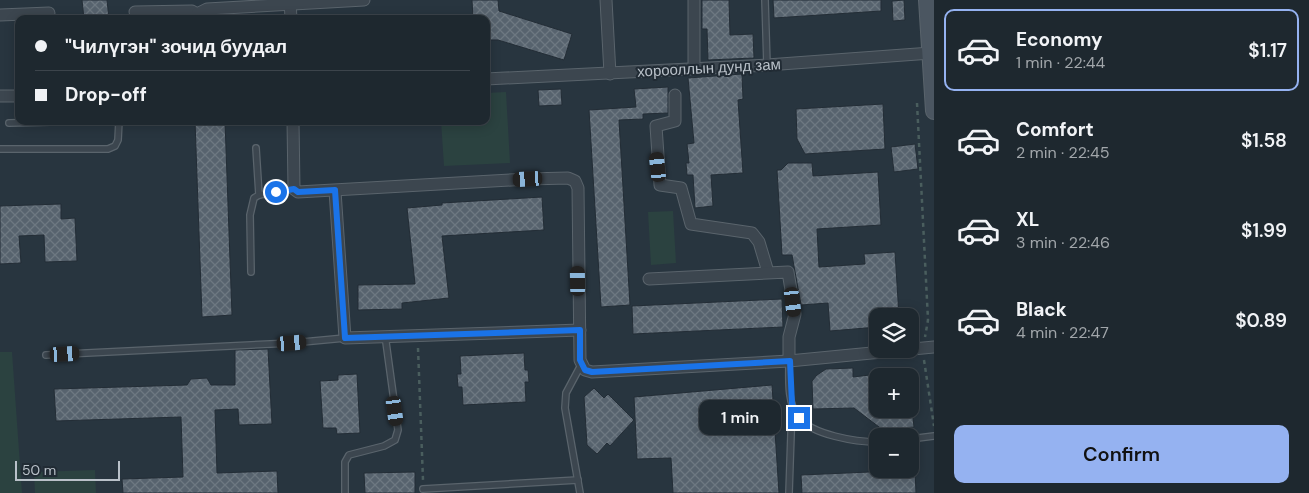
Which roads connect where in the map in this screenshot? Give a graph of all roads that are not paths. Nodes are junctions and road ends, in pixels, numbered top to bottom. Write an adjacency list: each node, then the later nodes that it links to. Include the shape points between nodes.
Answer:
1 (364, 0): 6 (street)
2 (606, 0): 15 (street)
3 (694, 0): 14 (street)
4 (765, 0): 13 (lane)
5 (926, 0): 12 (main road)
6 (290, 3): 11 (street, via 207,9)
7 (135, 12): 10 (street, via 192,12)
8 (50, 13): 9 (street)
9 (0, 15)
10 (196, 15)
11 (199, 15)
12 (930, 53): 13 (street, хорооллын дунд зам); 20 (main road)
13 (767, 65): 14 (street, хорооллын дунд зам)
14 (694, 68): 15 (street, хорооллын дунд зам)
15 (610, 74): 16 (street, хорооллын дунд зам)
16 (490, 78)
17 (675, 95): 31 (street, via 675,121 656,126 660,185 681,188 691,224 752,233 759,242)
18 (0, 96): 19 (street)
19 (15, 96)
20 (934, 112)
21 (9, 123): 22 (lane)
22 (15, 123)
23 (119, 125): 25 (lane, via 118,140 108,149)
24 (293, 125): 27 (street)
25 (0, 148)
26 (256, 148): 29 (lane)
27 (294, 189): 28 (street, via 298,192); 29 (lane)
28 (335, 190): 33 (street, via 528,179 568,178 575,182 578,188); 35 (street)
29 (259, 194): 30 (lane, via 251,205)
30 (251, 272)
31 (768, 272): 32 (street); 38 (street, via 788,272 795,314 789,337)
32 (649, 279)
33 (580, 330): 34 (street); 39 (street)
34 (385, 336): 35 (street); 46 (lane, via 398,430 395,440 384,446 349,454 345,462)
35 (345, 338): 37 (lane)
36 (928, 347): 38 (street)
37 (46, 355)
38 (790, 361): 39 (street, via 592,372); 40 (lane)
39 (581, 365): 44 (lane, via 566,393 565,408)
40 (792, 404): 43 (lane, via 799,418 814,428); 48 (lane)
41 (934, 436): 42 (lane)
42 (919, 438)
43 (869, 441)
44 (578, 480): 45 (lane); 47 (lane)
45 (423, 489)
46 (345, 493)
47 (580, 493)
48 (788, 493)

